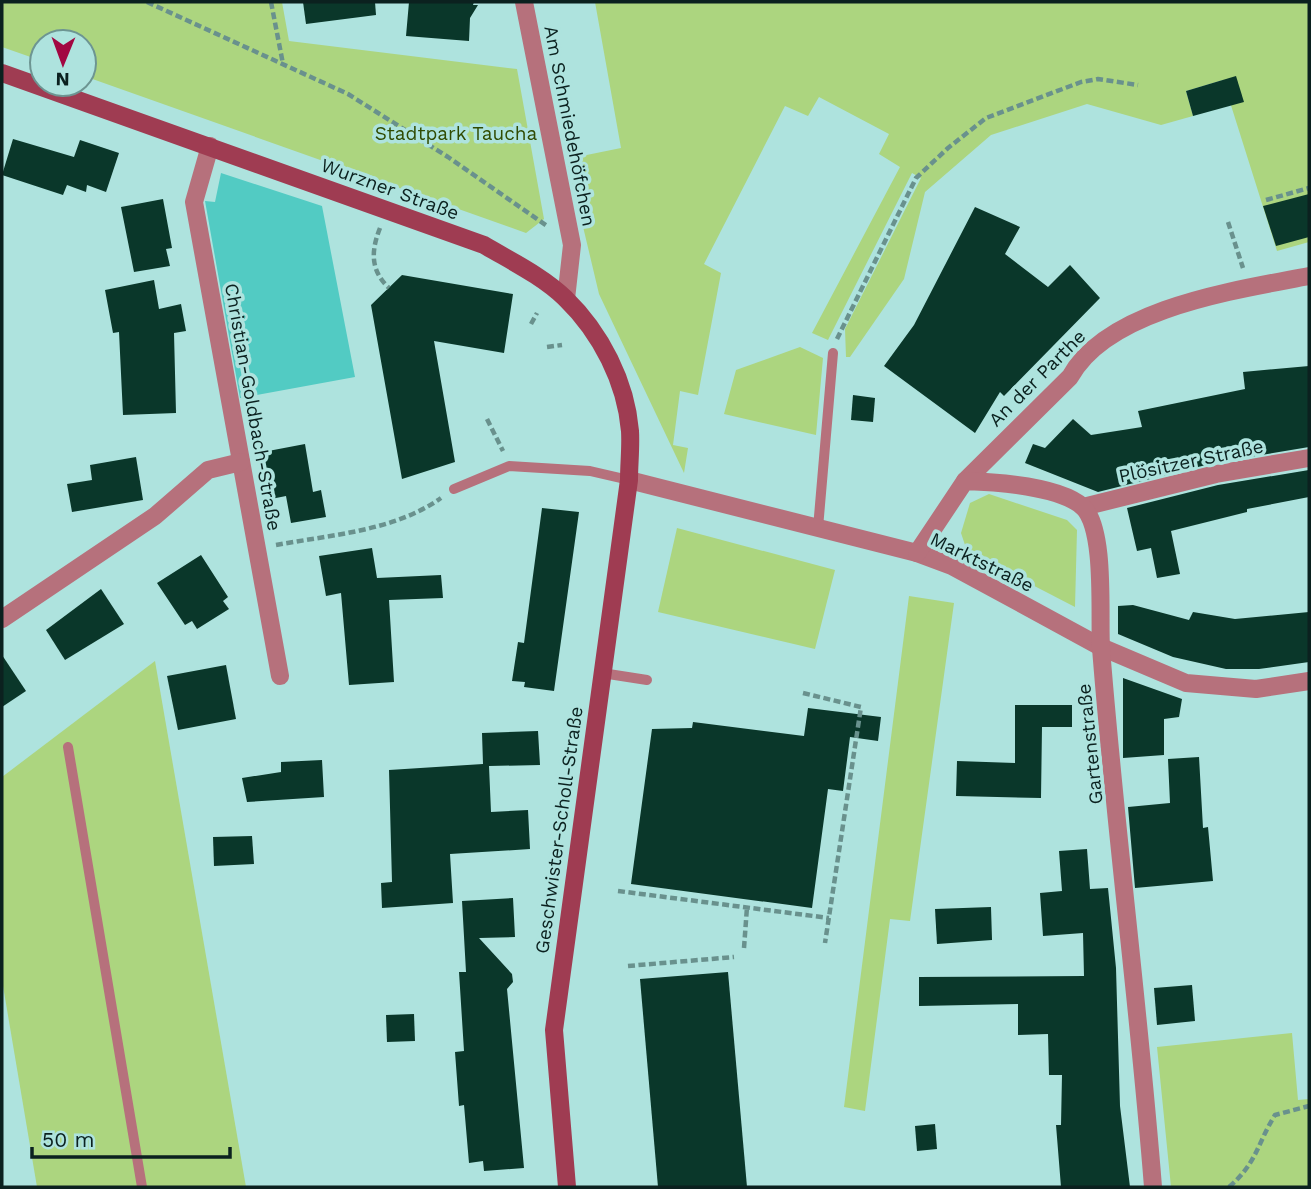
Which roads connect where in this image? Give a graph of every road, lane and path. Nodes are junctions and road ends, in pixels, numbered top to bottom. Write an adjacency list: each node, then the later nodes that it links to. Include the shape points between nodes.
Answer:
1 (147, 2): 5 (path)
2 (162, 2): 5 (path)
3 (271, 2): 6 (path)
4 (529, 3): 18 (street, Am Schmiedehöfchen, via 572,245)
5 (167, 12): 6 (path)
6 (283, 64): 14 (path, via 359,101)
7 (2, 73): 9 (street, Wurzner Straße)
8 (1138, 85): 23 (path, via 1098,79 1081,82 986,118 948,148 916,178 838,334)
9 (210, 146): 18 (street, Wurzner Straße, via 484,245); 27 (street, Christian-Goldbach-Straße, via 194,202)
10 (1309, 188): 11 (path)
11 (1266, 200)
12 (1228, 222): 16 (path)
13 (382, 224): 17 (path, via 372,248 378,278)
14 (543, 224)
15 (1309, 276): 16 (street, An der Parthe)
16 (1249, 287): 29 (street, An der Parthe, via 1137,319 1100,343)
17 (389, 288)
18 (566, 299): 28 (street, Wurzner Straße, via 596,338 620,381 630,431)
19 (537, 313): 20 (path)
20 (531, 324)
21 (562, 345): 22 (path)
22 (547, 347)
23 (833, 353): 32 (lane, via 817,474)
24 (487, 419): 25 (path)
25 (503, 452)
26 (1309, 458): 31 (street, Plösitzer Straße, via 1216,474)
27 (241, 462): 33 (street, Christian-Goldbach-Straße); 35 (street, via 208,470 155,516)
28 (629, 480): 30 (lane, via 590,471 509,466); 32 (street, Marktstraße); 37 (street, Geschwister-Scholl-Straße)
29 (965, 481): 31 (street, via 1019,483); 34 (street)
30 (454, 489): 33 (path, via 414,513 368,528)
31 (1083, 507): 36 (street, Gartenstraße, via 1094,526)
32 (818, 528): 34 (street, Marktstraße)
33 (258, 548): 38 (street, Christian-Goldbach-Straße)
34 (917, 553): 36 (street, Marktstraße, via 952,566)
35 (2, 619)
36 (1101, 647): 40 (street, Marktstraße, via 1186,683 1256,689); 53 (street, Gartenstraße)
37 (602, 673): 39 (lane); 52 (street, Geschwister-Scholl-Straße, via 554,1030)
38 (280, 676)
39 (647, 680)
40 (1309, 681)
41 (803, 693): 45 (path, via 861,708)
42 (68, 747): 51 (lane)
43 (618, 891): 44 (path)
44 (747, 907): 45 (path); 47 (path)
45 (829, 918): 46 (path)
46 (825, 943)
47 (744, 948)
48 (734, 957): 49 (path)
49 (628, 966)
50 (1309, 1107): 54 (path, via 1275,1115 1257,1155)
51 (142, 1187)
52 (567, 1187)
53 (1153, 1187)
54 (1229, 1187)

